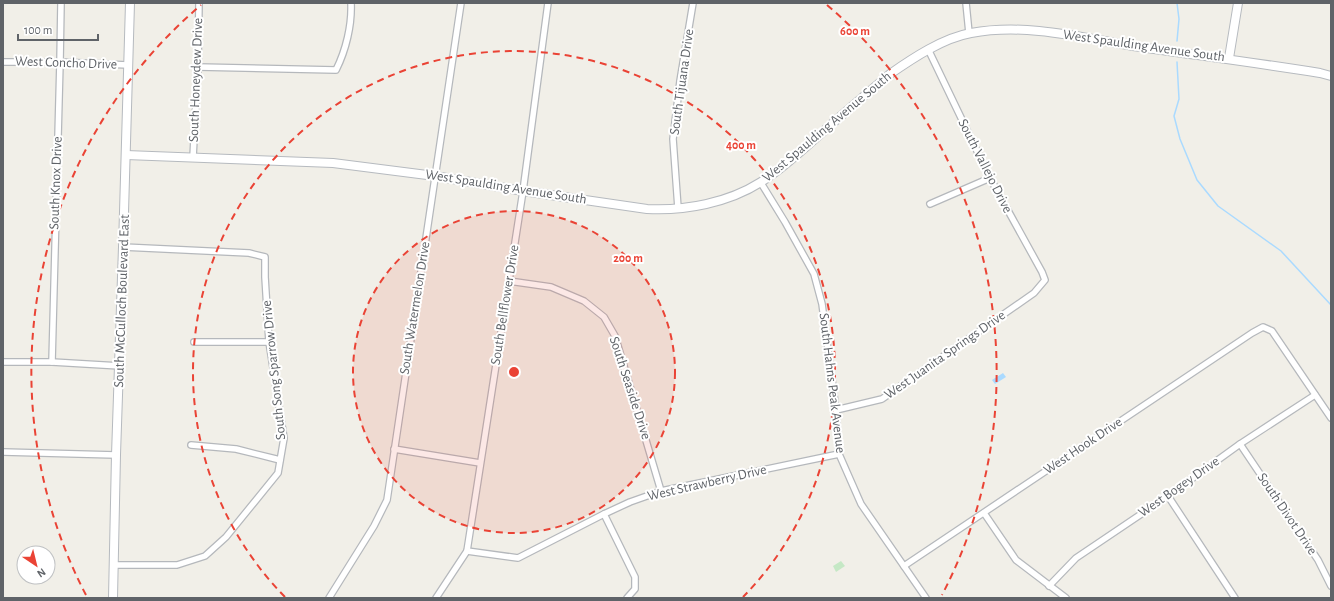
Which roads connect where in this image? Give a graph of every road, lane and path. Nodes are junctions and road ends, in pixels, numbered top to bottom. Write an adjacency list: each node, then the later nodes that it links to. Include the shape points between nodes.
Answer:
1 (61, 3): 14 (street, South Knox Drive)
2 (130, 3): 15 (street, South McCulloch Boulevard East)
3 (199, 3): 16 (street, South Honeydew Drive)
4 (351, 3): 16 (street, via 352,18 342,58 336,70)
5 (460, 3): 20 (street, South Watermelon Drive)
6 (548, 3): 23 (street, South Bellflower Drive)
7 (693, 3): 25 (street, South Tijuana Drive, via 673,139)
8 (966, 3): 10 (street)
9 (1238, 3): 12 (street)
10 (969, 33): 11 (street, West Spaulding Avenue South); 12 (street, West Spaulding Avenue South, via 1002,29 1026,30)
11 (928, 49): 21 (street, South Vallejo Drive); 22 (street, West Spaulding Avenue South, via 890,74)
12 (1229, 58): 17 (street, West Spaulding Avenue South)
13 (3, 62): 14 (street, West Concho Drive)
14 (60, 62): 15 (street, West Concho Drive); 32 (street, South Knox Drive)
15 (128, 65): 18 (street, South McCulloch Boulevard East)
16 (198, 67): 19 (street, South Honeydew Drive)
17 (1331, 76)
18 (126, 155): 19 (street, West Spaulding Avenue South); 26 (street, South McCulloch Boulevard East)
19 (193, 157): 20 (street, West Spaulding Avenue South, via 333,163)
20 (435, 176): 23 (street, West Spaulding Avenue South); 39 (street, South Watermelon Drive)
21 (990, 178): 24 (street); 27 (street, South Vallejo Drive)
22 (760, 183): 25 (street, West Spaulding Avenue South, via 716,201); 35 (street, South Hahns Peak Avenue, via 789,227 814,274 822,304)
23 (523, 192): 25 (street, West Spaulding Avenue South, via 647,209); 28 (street, South Bellflower Drive)
24 (930, 204)
25 (678, 208)
26 (124, 247): 30 (street, South Song Sparrow Drive, via 249,253 265,257); 33 (street, South McCulloch Boulevard East)
27 (1045, 280): 35 (street, West Juanita Springs Drive, via 1034,293 882,399)
28 (509, 281): 44 (street, South Bellflower Drive); 45 (street, South Seaside Drive, via 551,287 584,301 604,317 615,336)
29 (194, 342): 30 (street)
30 (269, 342): 43 (street, South Song Sparrow Drive, via 284,438)
31 (3, 362): 32 (street)
32 (52, 362): 33 (street)
33 (120, 366): 41 (street, South McCulloch Boulevard East)
34 (1315, 395): 36 (street); 37 (street, West Bogey Drive); 47 (street, West Hook Drive, via 1272,331 1263,327)
35 (836, 410): 42 (street, South Hahns Peak Avenue)
36 (1331, 418)
37 (1240, 444): 46 (street, West Bogey Drive); 53 (street, South Divot Drive, via 1318,560)
38 (192, 445): 43 (street, via 236,449)
39 (394, 449): 44 (street); 55 (street, South Watermelon Drive, via 387,500 374,526)
40 (3, 452): 41 (street)
41 (116, 454): 50 (street, South McCulloch Boulevard East)
42 (839, 454): 45 (street, West Strawberry Drive); 51 (street, South Hahns Peak Avenue, via 861,504)
43 (280, 460): 50 (street, South Song Sparrow Drive, via 278,473 226,537 205,556 177,565)
44 (480, 463): 49 (street, South Bellflower Drive)
45 (661, 491): 48 (street, West Strawberry Drive)
46 (1168, 496): 52 (street, West Bogey Drive, via 1076,558); 60 (street)
47 (984, 513): 51 (street, West Hook Drive); 52 (street, via 1016,560)
48 (604, 514): 49 (street, West Strawberry Drive, via 518,558); 57 (street, via 635,577 635,589)
49 (467, 551): 56 (street, South Bellflower Drive)
50 (114, 565): 54 (street, South McCulloch Boulevard East)
51 (904, 566): 58 (street, South Hahns Peak Avenue)
52 (1049, 586): 59 (street)
53 (1331, 586)
54 (113, 598)
55 (329, 598)
56 (436, 598)
57 (627, 598)
58 (926, 598)
59 (1066, 598)
60 (1235, 598)

